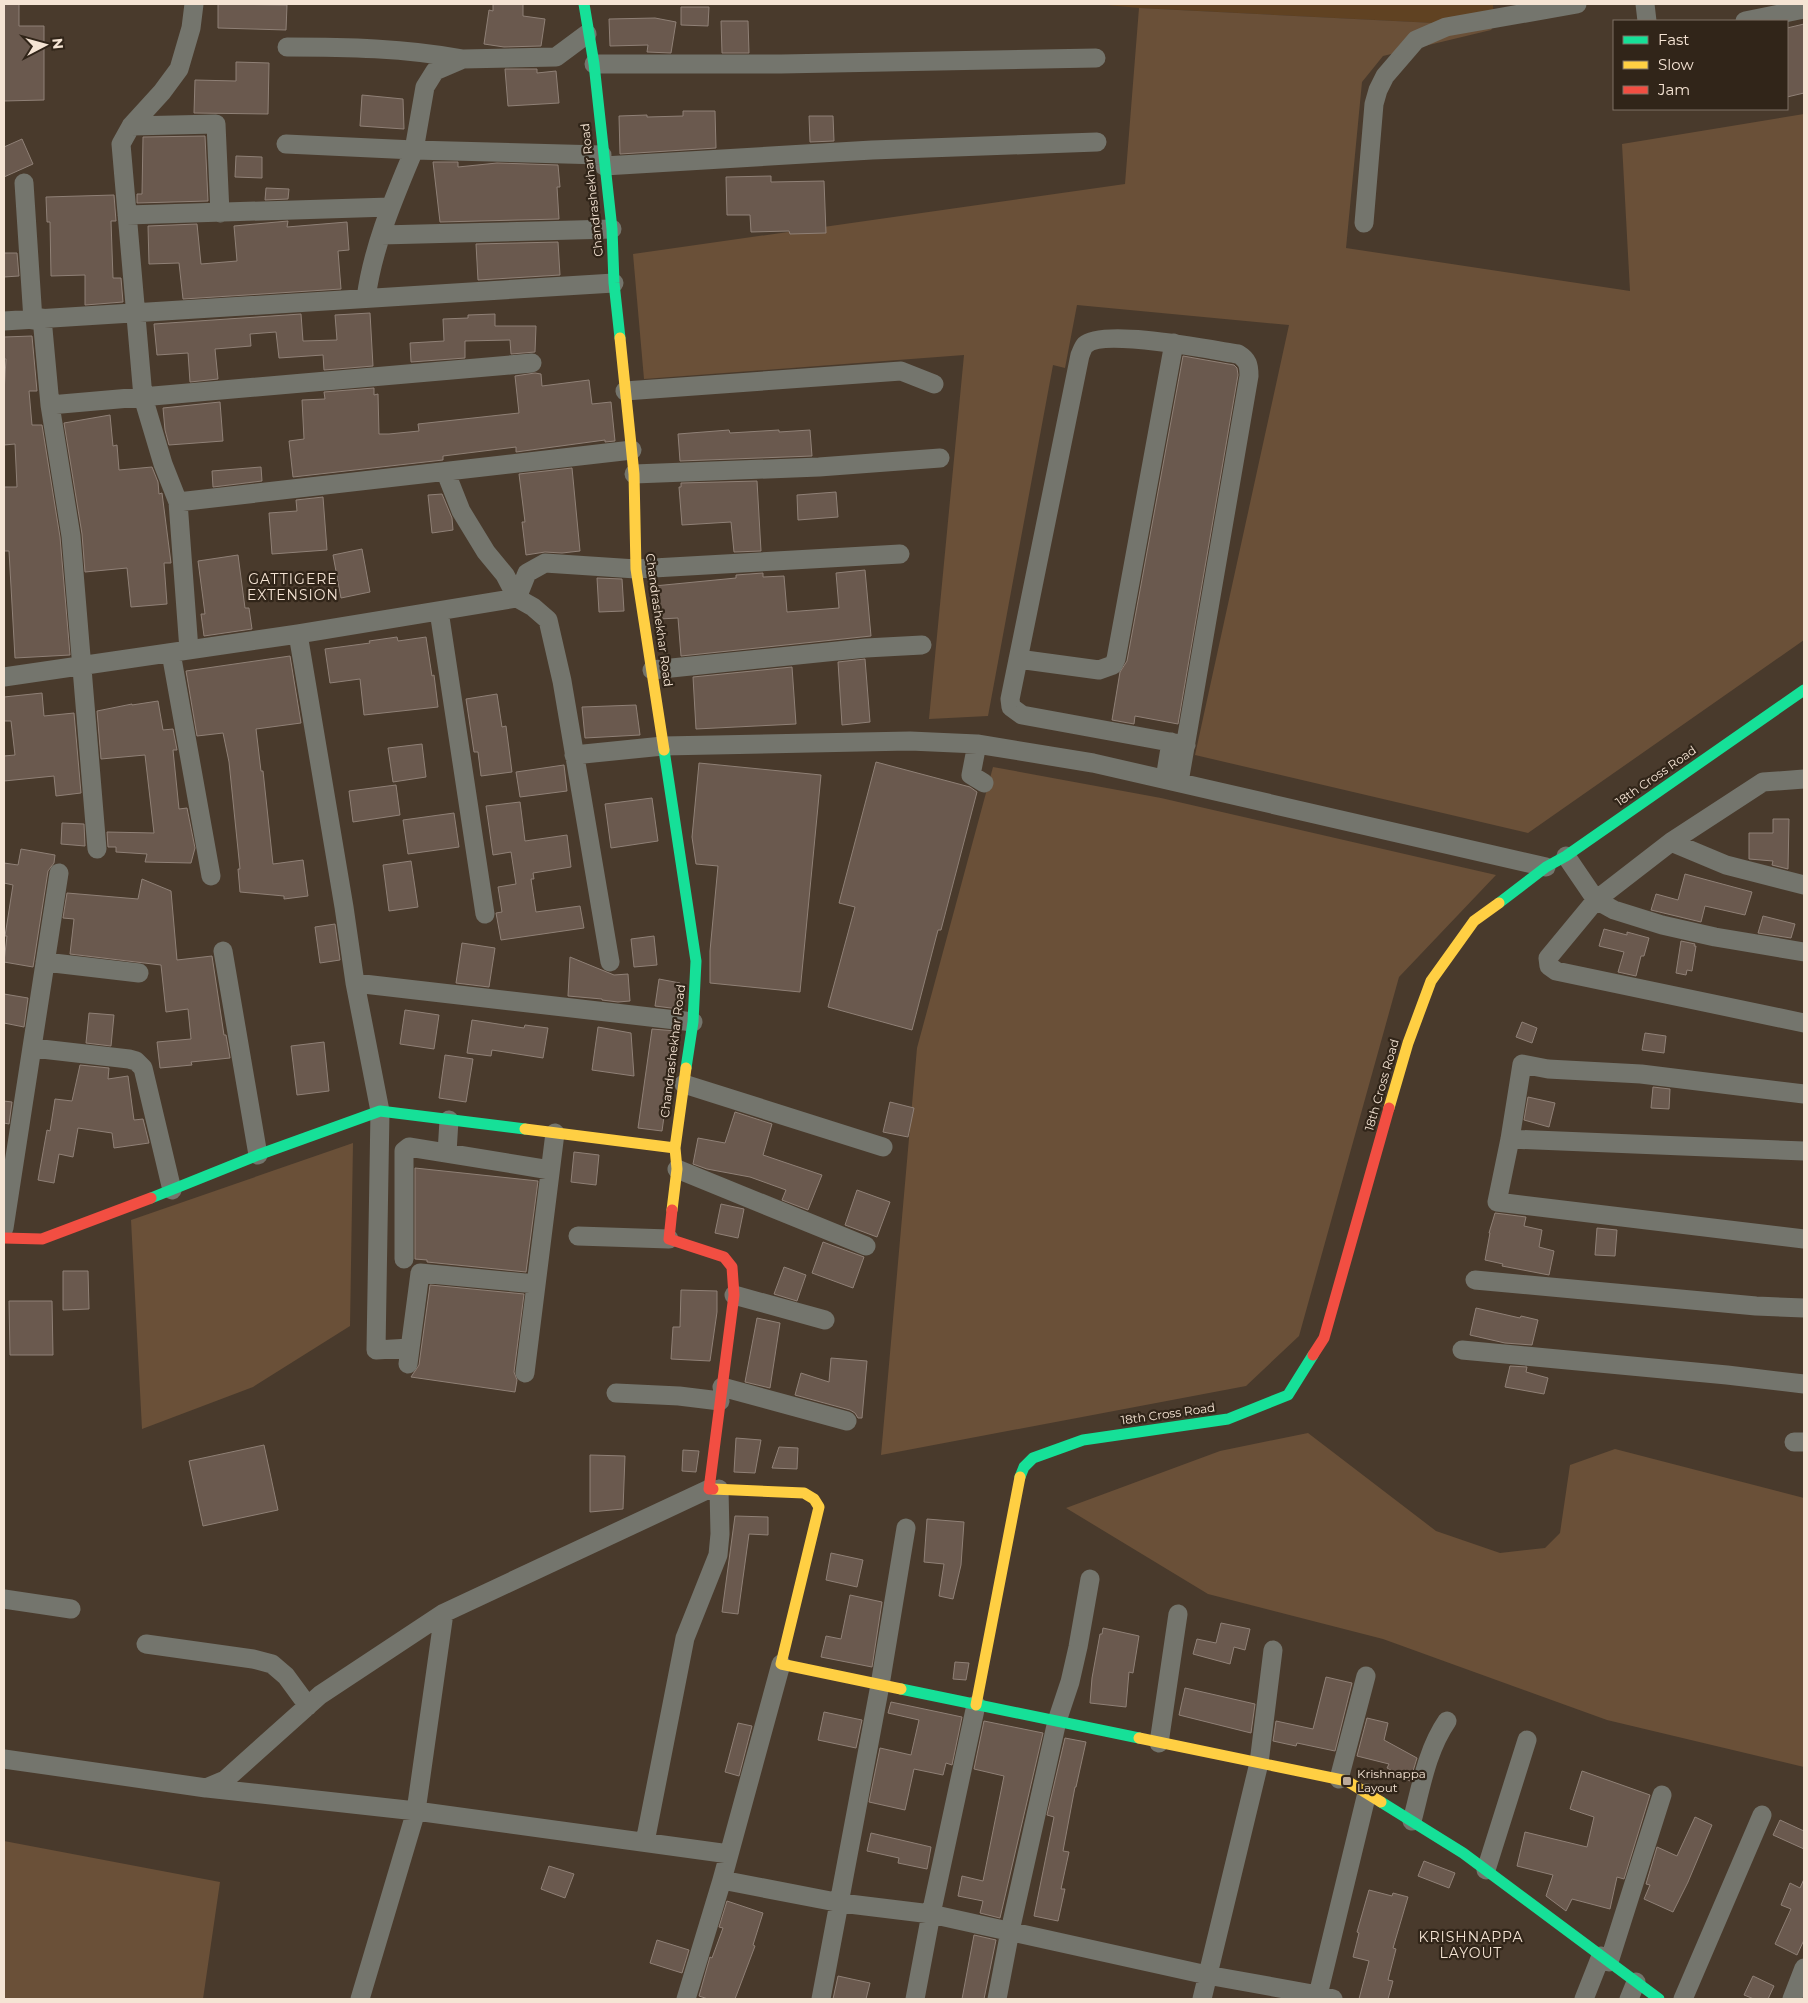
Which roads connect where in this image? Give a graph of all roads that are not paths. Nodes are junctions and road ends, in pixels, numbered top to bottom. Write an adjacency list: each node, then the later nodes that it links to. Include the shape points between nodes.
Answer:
1 (194, 4): 13 (street, via 180,69)
2 (584, 4): 8 (street, Chandrashekhar Road)
3 (1576, 4): 22 (street, via 1446,27 1416,40 1385,76 1374,104)
4 (1645, 4): 6 (street)
5 (1804, 9): 7 (street)
6 (1647, 20)
7 (1750, 20)
8 (588, 34): 11 (street, via 556,57); 12 (street, Chandrashekhar Road)
9 (286, 47): 11 (street, via 367,47)
10 (1096, 58): 12 (street)
11 (463, 59): 16 (street, via 436,71 425,86)
12 (594, 64): 17 (street, Chandrashekhar Road)
13 (131, 126): 20 (street, via 216,124); 21 (street, via 121,144)
14 (1097, 142): 17 (street)
15 (286, 144): 16 (street)
16 (414, 150): 17 (street); 19 (street)
17 (603, 160): 23 (street, Chandrashekhar Road)
18 (24, 183): 28 (street)
19 (390, 207): 20 (street); 24 (street)
20 (220, 213): 21 (street)
21 (128, 215): 27 (street)
22 (1364, 223)
23 (612, 229): 24 (street); 25 (street, Chandrashekhar Road)
24 (381, 234): 26 (street)
25 (614, 283): 26 (street); 33 (street, Chandrashekhar Road)
26 (366, 298): 27 (street)
27 (136, 312): 28 (street); 34 (street)
28 (37, 319): 29 (street); 35 (street)
29 (4, 321)
30 (1174, 343): 48 (street, via 1112,338 1085,345 1080,356); 48 (street, via 1116,659 1113,665 1099,670); 54 (street, via 1238,354 1249,366 1248,385)
31 (532, 363): 34 (street)
32 (934, 384): 33 (street, via 901,371)
33 (625, 391): 36 (street, Chandrashekhar Road)
34 (143, 397): 35 (street); 40 (street)
35 (50, 405): 49 (street, via 71,536)
36 (632, 450): 38 (street); 39 (street, Chandrashekhar Road)
37 (940, 458): 39 (street, via 819,467)
38 (446, 472): 40 (street); 43 (street, via 461,510 486,552 505,575)
39 (634, 474): 42 (street, Chandrashekhar Road)
40 (178, 502): 47 (street)
41 (900, 554): 42 (street)
42 (636, 569): 43 (street, via 545,563 527,573); 50 (street, Chandrashekhar Road)
43 (516, 598): 44 (street); 56 (street, via 534,607 548,620)
44 (439, 610): 45 (street); 68 (street)
45 (298, 634): 47 (street); 74 (street)
46 (922, 645): 50 (street)
47 (180, 652): 49 (street); 65 (street)
48 (1018, 659): 54 (street, via 1010,699 1015,712)
49 (82, 666): 51 (street); 61 (street)
50 (652, 670): 55 (street, Chandrashekhar Road)
51 (4, 677)
52 (1804, 690): 62 (street, 18th Cross Road)
53 (977, 744): 55 (street, via 908,747); 58 (street, via 1094,763); 59 (street, via 971,775)
54 (1178, 744): 58 (street)
55 (663, 746): 56 (street); 75 (street, Chandrashekhar Road, via 696,961)
56 (574, 755): 72 (street)
57 (1804, 778): 60 (street, via 1763,782)
58 (1172, 781): 63 (street)
59 (984, 783)
60 (1671, 842): 66 (street, via 1726,865); 67 (street)
61 (97, 849)
62 (1566, 856): 63 (street, 18th Cross Road); 67 (street)
63 (1546, 867): 126 (street, 18th Cross Road, via 1474,921 1431,981 1408,1043 1324,1338 1288,1395 1228,1419 1083,1440 1033,1458 1024,1466)
64 (59, 873): 71 (street)
65 (211, 876)
66 (1804, 885)
67 (1596, 900): 70 (street, via 1614,910 1662,926); 76 (street, via 1548,958 1549,966 1556,971)
68 (485, 914)
69 (223, 951): 88 (street)
70 (1804, 952)
71 (44, 962): 73 (street); 77 (street)
72 (610, 962)
73 (139, 973)
74 (355, 983): 75 (street); 80 (street)
75 (693, 1022): 78 (street, Chandrashekhar Road)
76 (1804, 1023)
77 (33, 1048): 93 (street, via 129,1059 143,1068); 96 (street)
78 (684, 1084): 84 (street, Chandrashekhar Road); 85 (street)
79 (1804, 1094): 83 (street, via 1641,1074 1548,1069 1522,1064)
80 (380, 1111): 81 (street); 88 (street); 89 (street)
81 (449, 1120): 82 (street); 87 (street)
82 (555, 1133): 84 (street); 92 (street)
83 (1510, 1139): 86 (street); 100 (street, via 1497,1202)
84 (675, 1148): 91 (street, Chandrashekhar Road)
85 (883, 1148)
86 (1804, 1151)
87 (447, 1153): 90 (street, via 409,1147); 92 (street)
88 (258, 1155): 93 (street)
89 (380, 1155): 90 (street); 94 (street)
90 (404, 1156): 95 (street)
91 (676, 1169): 99 (street, Chandrashekhar Road); 101 (street)
92 (550, 1170): 104 (street)
93 (172, 1190): 98 (street, via 42,1239)
94 (378, 1222): 95 (street); 104 (street, via 376,1350 409,1356 420,1273)
95 (404, 1222): 102 (street)
96 (4, 1228)
97 (578, 1236): 99 (street)
98 (4, 1238)
99 (669, 1239): 105 (street, via 724,1257 732,1267)
100 (1804, 1239)
101 (866, 1246)
102 (404, 1260)
103 (1475, 1280): 106 (street)
104 (536, 1284): 109 (street)
105 (734, 1295): 107 (street); 112 (street)
106 (1804, 1308)
107 (825, 1320)
108 (1462, 1350): 110 (street)
109 (525, 1373)
110 (1804, 1384)
111 (616, 1393): 112 (street)
112 (721, 1394): 113 (street); 114 (street)
113 (847, 1421)
114 (714, 1489): 119 (street); 123 (street, via 804,1493 814,1498 819,1507); 141 (street, via 720,1534 718,1555 686,1638)
115 (906, 1528): 125 (street)
116 (1090, 1579): 128 (street, via 1070,1682)
117 (4, 1600): 118 (street)
118 (71, 1608)
119 (444, 1612): 127 (street); 138 (street)
120 (1178, 1614): 131 (street)
121 (146, 1644): 127 (street, via 272,1664 286,1676)
122 (1273, 1650): 133 (street)
123 (781, 1664): 125 (street); 142 (street)
124 (1366, 1676): 134 (street)
125 (880, 1685): 126 (street); 145 (street)
126 (976, 1705): 128 (street); 146 (street)
127 (308, 1706): 135 (street, via 225,1780)
128 (1057, 1721): 131 (street); 147 (street)
129 (1447, 1721): 140 (street, via 1432,1749)
130 (1527, 1740): 143 (street)
131 (1159, 1743): 133 (street)
132 (4, 1759): 135 (street)
133 (1259, 1763): 134 (street); 150 (street)
134 (1338, 1779): 136 (street)
135 (206, 1788): 138 (street)
136 (1367, 1793): 140 (street); 152 (street)
137 (1662, 1795): 148 (street)
138 (416, 1811): 141 (street); 153 (street)
139 (1762, 1815): 161 (street)
140 (1412, 1821): 143 (street)
141 (645, 1842): 142 (street)
142 (729, 1854): 144 (street)
143 (1486, 1870): 148 (street)
144 (722, 1880): 145 (street); 154 (street)
145 (841, 1903): 146 (street); 155 (street)
146 (931, 1914): 147 (street); 156 (street)
147 (1010, 1931): 150 (street); 157 (street)
148 (1605, 1959): 151 (street); 159 (street)
149 (1804, 1968): 162 (street)
150 (1207, 1975): 152 (street); 158 (street)
151 (1632, 1991): 160 (street)
152 (1323, 1998)
153 (360, 1999)
154 (686, 1999)
155 (821, 1999)
156 (915, 1999)
157 (997, 1999)
158 (1202, 1999)
159 (1584, 1999)
160 (1659, 1999)
161 (1683, 1999)
162 (1792, 1999)

